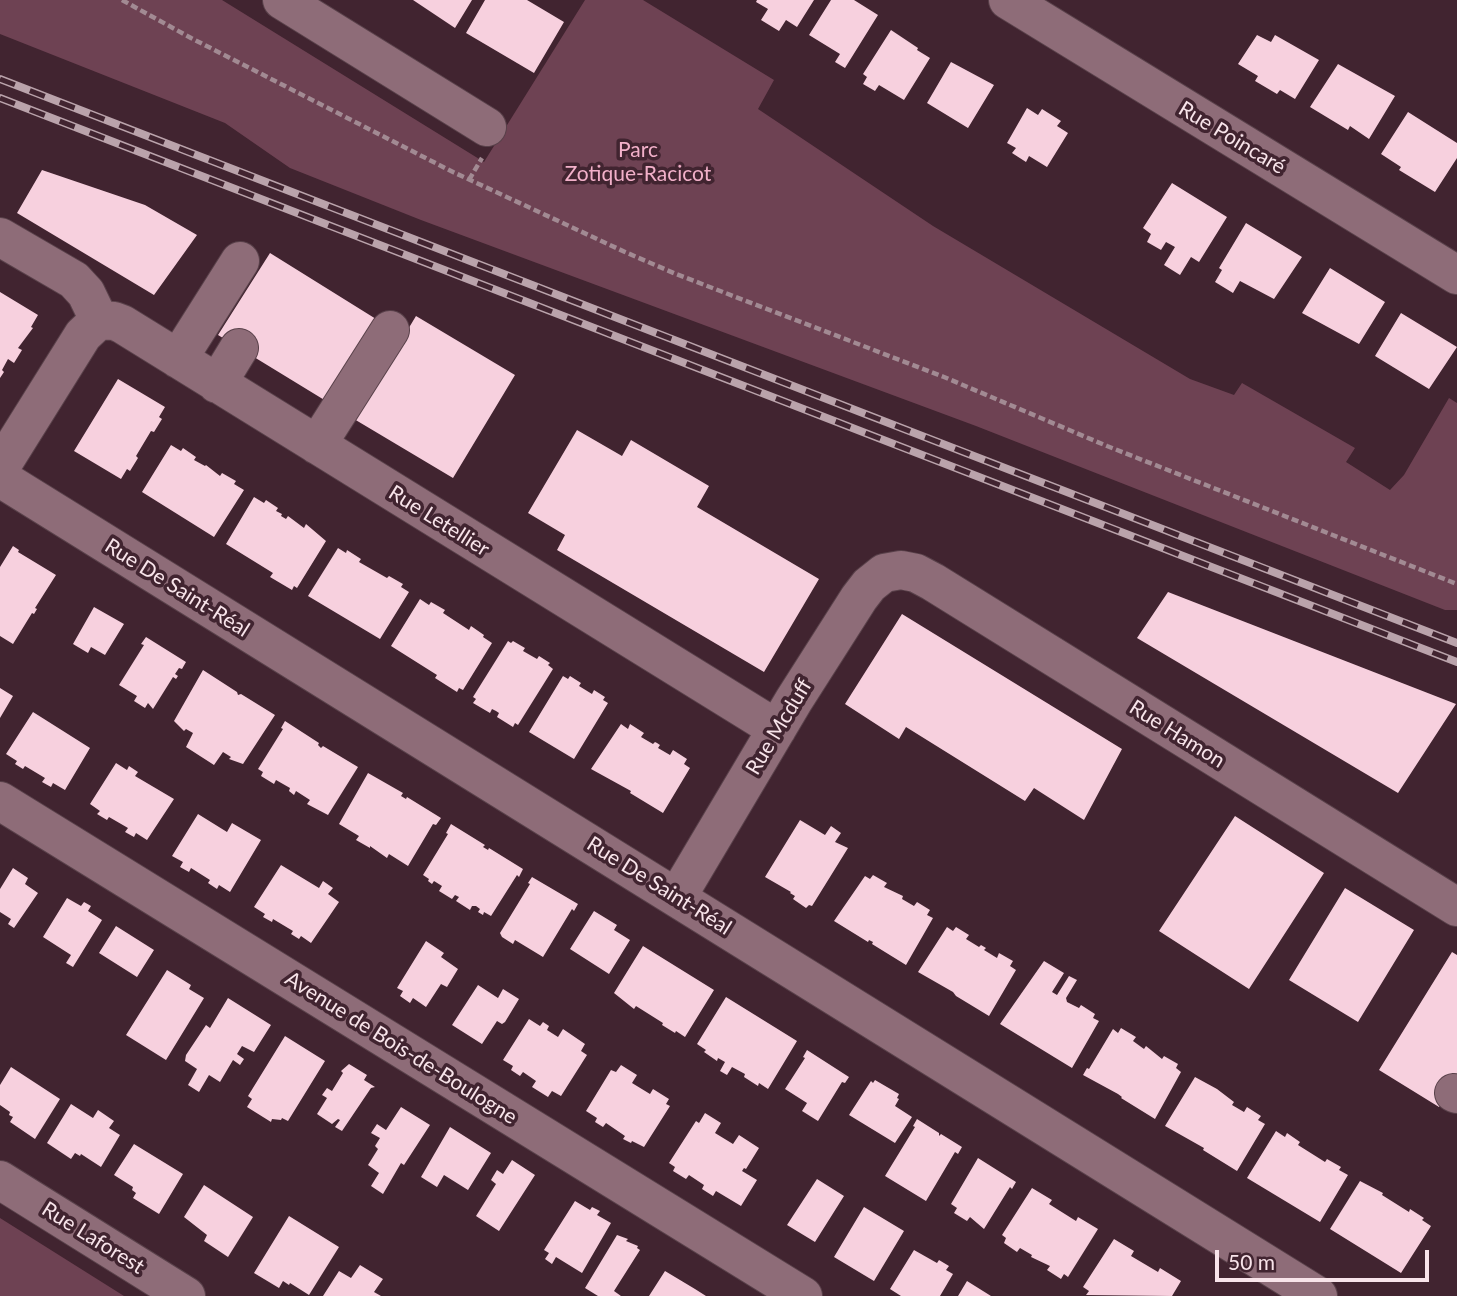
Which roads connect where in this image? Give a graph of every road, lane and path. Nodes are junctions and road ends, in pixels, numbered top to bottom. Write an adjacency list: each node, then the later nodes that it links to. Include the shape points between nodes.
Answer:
1 (122, 0): 5 (path)
2 (282, 0): 4 (street)
3 (1008, 0): 8 (street, Rue Poincaré)
4 (485, 142): 5 (path)
5 (469, 180): 18 (path, via 676,274)
6 (0, 237): 9 (street, via 74,280)
7 (240, 261): 12 (street)
8 (1457, 275)
9 (99, 320): 12 (street, Rue Letellier, via 122,324); 15 (street, via 83,335)
10 (390, 330): 14 (street)
11 (239, 348): 13 (street)
12 (178, 359): 13 (street, Rue Letellier)
13 (217, 384): 14 (street, Rue Letellier)
14 (317, 445): 19 (street, Rue Letellier)
15 (0, 468)
16 (0, 478): 21 (street, Rue De Saint-Réal)
17 (894, 570): 19 (street, Rue Mcduff, via 877,578 859,598); 22 (street, Rue Hamon, via 916,573 933,582)
18 (1457, 584)
19 (777, 729): 21 (street, Rue Mcduff)
20 (0, 801): 25 (street, Avenue de Bois-de-Boulogne)
21 (677, 897): 26 (street, Rue De Saint-Réal)
22 (1457, 907)
23 (0, 1180): 24 (street, Rue Laforest)
24 (186, 1296)
25 (803, 1296)
26 (1318, 1296)

